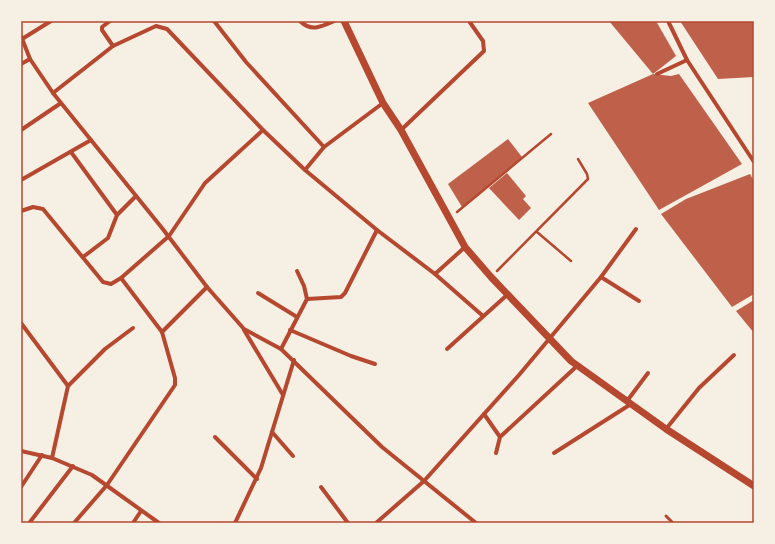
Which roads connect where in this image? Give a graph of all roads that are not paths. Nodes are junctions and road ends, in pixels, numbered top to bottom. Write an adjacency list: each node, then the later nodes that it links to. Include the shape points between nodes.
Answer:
1 (51, 21): 9 (street)
2 (110, 21): 10 (street, via 102,30)
3 (214, 21): 22 (street, via 246,62)
4 (300, 21): 5 (street, via 308,28)
5 (334, 21)
6 (344, 21): 17 (street)
7 (469, 21): 20 (street, via 483,41 484,51)
8 (668, 21): 12 (street)
9 (21, 37): 11 (street)
10 (114, 46): 15 (street); 19 (street, via 156,26 167,29)
11 (30, 59): 13 (street); 15 (street)
12 (687, 60): 14 (street); 24 (street)
13 (21, 64)
14 (657, 74)
15 (53, 93): 16 (street)
16 (61, 103): 18 (street); 21 (street)
17 (383, 103): 20 (street); 22 (street)
18 (21, 130)
19 (263, 130): 25 (street); 32 (street, via 205,183)
20 (401, 130): 33 (street)
21 (91, 140): 23 (street); 27 (street)
22 (324, 147): 25 (street)
23 (71, 152): 26 (street); 29 (street)
24 (754, 162)
25 (305, 170): 31 (street)
26 (21, 180)
27 (136, 196): 29 (street); 32 (street)
28 (21, 211): 34 (street, via 33,207 43,209)
29 (117, 215): 34 (street, via 106,241)
30 (636, 229): 37 (street)
31 (377, 230): 36 (street); 42 (street, via 343,296)
32 (168, 236): 38 (street); 39 (street)
33 (465, 247): 36 (street); 41 (street)
34 (83, 257): 38 (street, via 103,282 111,284)
35 (297, 271): 42 (street)
36 (435, 274): 44 (street)
37 (601, 277): 43 (street); 51 (street)
38 (121, 278): 50 (street)
39 (207, 286): 48 (street); 50 (street)
40 (258, 293): 45 (street)
41 (507, 294): 44 (street); 51 (street)
42 (307, 299): 45 (street)
43 (639, 301)
44 (483, 316): 53 (street)
45 (297, 317): 49 (street)
46 (21, 323): 59 (street)
47 (133, 328): 59 (street, via 105,349)
48 (244, 330): 52 (street); 60 (street)
49 (290, 330): 52 (street); 56 (street)
50 (162, 332): 76 (street, via 175,385)
51 (549, 338): 57 (street); 62 (street)
52 (281, 348): 55 (street)
53 (447, 349)
54 (734, 355): 63 (street, via 699,388)
55 (294, 360): 60 (street); 75 (street, via 382,447)
56 (375, 364)
57 (577, 366): 61 (street); 66 (street)
58 (648, 373): 61 (street)
59 (68, 386): 72 (street)
60 (283, 395): 64 (street)
61 (629, 402): 63 (street); 69 (street)
62 (484, 414): 66 (street); 75 (street)
63 (666, 429): 77 (street)
64 (272, 432): 71 (street); 74 (street)
65 (215, 437): 74 (street)
66 (500, 437): 68 (street)
67 (21, 451): 70 (street)
68 (496, 453)
69 (554, 453)
70 (42, 455): 72 (street); 78 (street)
71 (293, 456)
72 (52, 458): 73 (street)
73 (73, 466): 76 (street); 82 (street)
74 (257, 479): 86 (street)
75 (424, 481): 88 (street); 89 (street)
76 (107, 485): 80 (street); 83 (street)
77 (754, 486)
78 (21, 487)
79 (321, 487): 87 (street)
80 (142, 511): 84 (street); 85 (street)
81 (666, 516): 90 (lane)
82 (30, 522)
83 (74, 523)
84 (133, 523)
85 (159, 523)
86 (235, 523)
87 (348, 523)
88 (376, 523)
89 (476, 523)
90 (673, 523)

